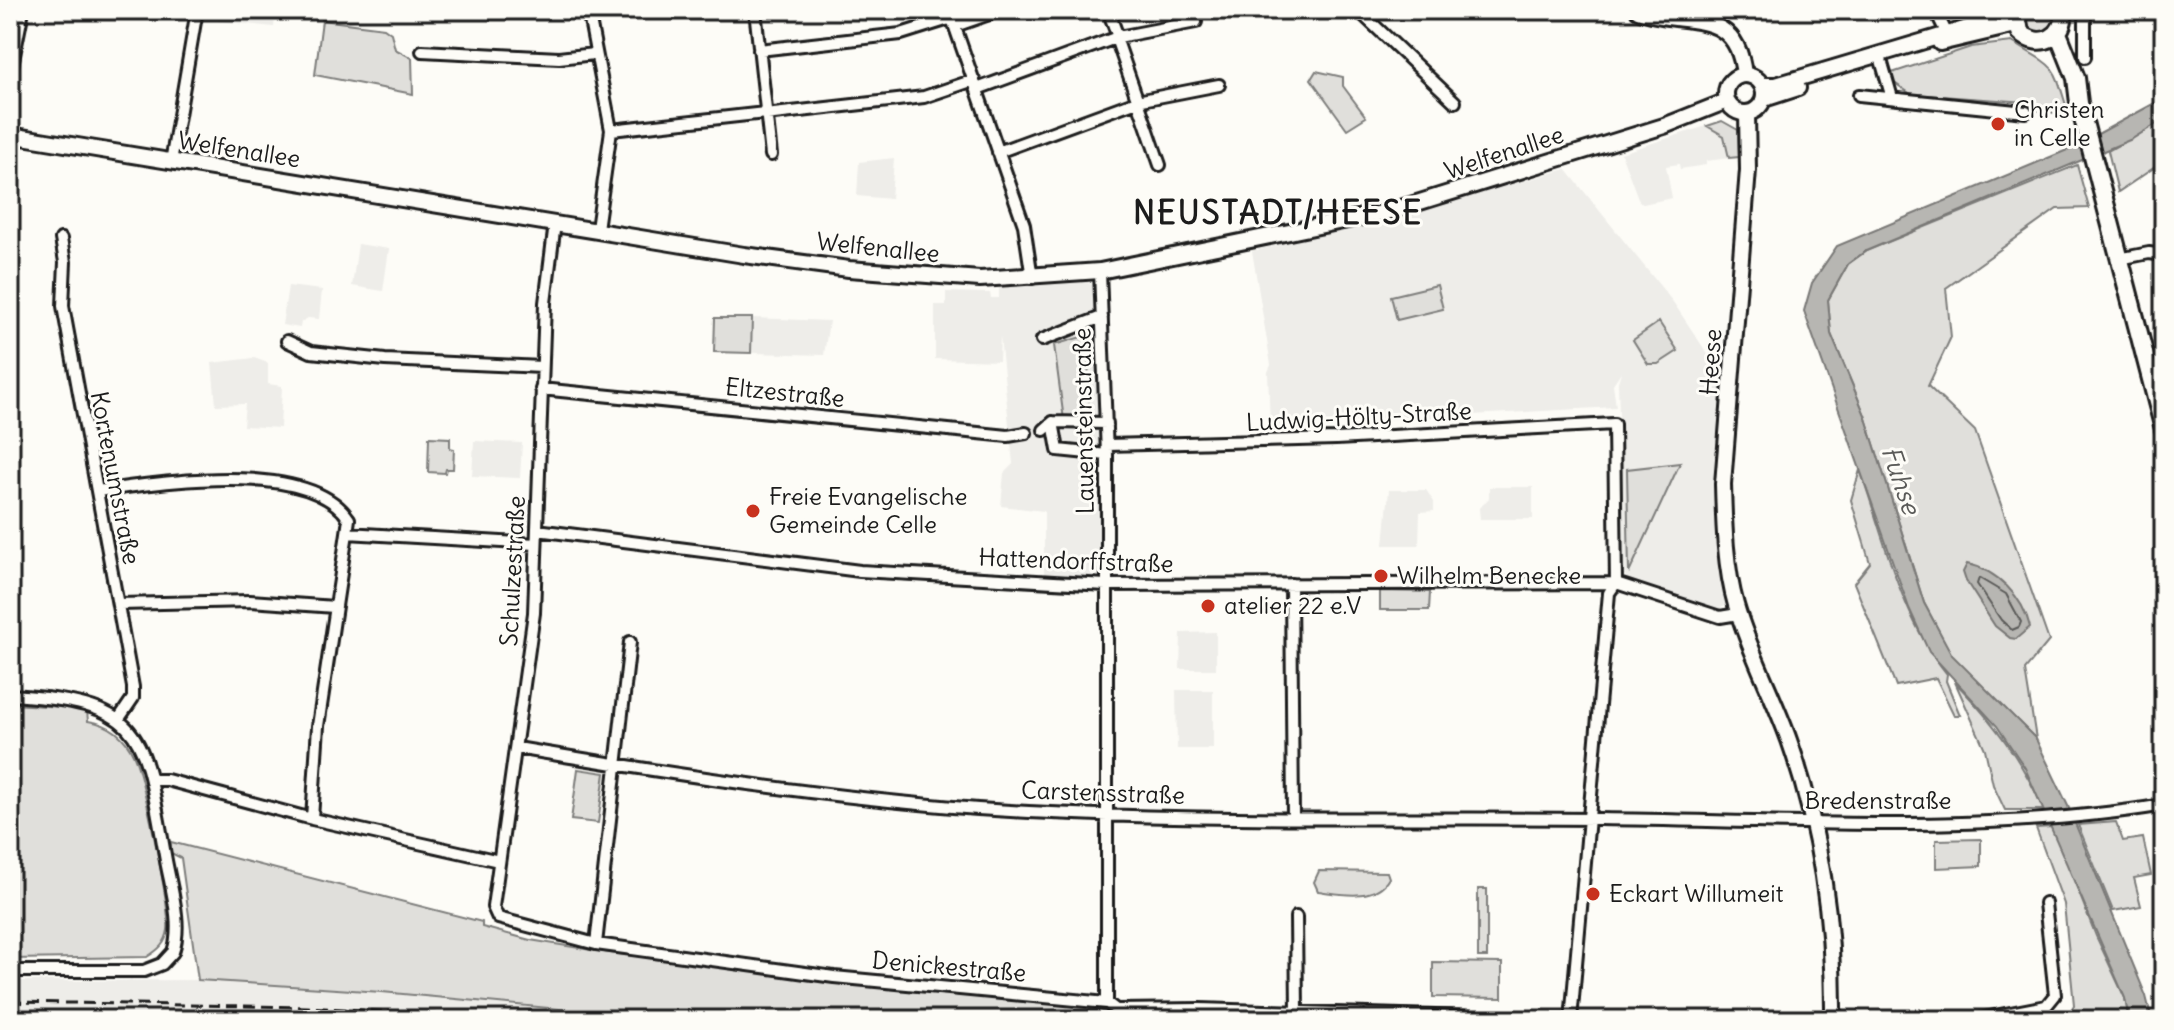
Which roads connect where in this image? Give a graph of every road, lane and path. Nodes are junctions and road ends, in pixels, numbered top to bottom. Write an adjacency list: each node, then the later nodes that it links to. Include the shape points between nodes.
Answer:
1 (21, 10): 24 (street)
2 (197, 10): 42 (street)
3 (588, 10): 21 (street)
4 (755, 10): 19 (street)
5 (1001, 10): 13 (street)
6 (1108, 10): 17 (street)
7 (1358, 10): 33 (street)
8 (1638, 10): 25 (street, via 1696,19 1723,30 1735,43)
9 (1935, 10): 16 (street)
10 (2063, 10): 15 (main road)
11 (2085, 10): 23 (street)
12 (2015, 16): 16 (street); 18 (main road, via 2026,38)
13 (952, 18): 19 (street, via 901,34); 26 (street)
14 (1196, 22): 17 (street)
15 (2058, 33): 18 (main road); 34 (main road, via 2076,78)
16 (1948, 36): 22 (street)
17 (1117, 38): 26 (street); 31 (street)
18 (2042, 42): 34 (main road, via 2061,59)
19 (759, 50): 36 (street)
20 (422, 51): 21 (street, via 559,58)
21 (594, 54): 38 (street)
22 (1881, 57): 28 (street); 30 (street)
23 (2085, 57)
24 (10, 65)
25 (1744, 75): 28 (street, via 1754,77); 32 (street, via 1728,86)
26 (975, 85): 36 (street, via 924,97); 40 (street)
27 (1219, 85): 31 (street)
28 (1763, 92): 37 (street, via 1758,109)
29 (1859, 95): 30 (street)
30 (1892, 98): 35 (street)
31 (1137, 101): 40 (street); 43 (street)
32 (1727, 101): 37 (street); 49 (street, Welfenallee, via 1664,126 1391,211)
33 (1455, 102)
34 (2079, 103): 48 (main road)
35 (2026, 112)
36 (765, 114): 38 (street); 41 (street)
37 (1747, 114): 71 (street, Heese, via 1748,170 1723,484)
38 (611, 130): 45 (street)
39 (10, 135): 42 (street, Welfenallee)
40 (998, 152): 50 (street, via 1024,225)
41 (771, 155)
42 (171, 162): 44 (street, Welfenallee)
43 (1160, 165)
44 (555, 223): 45 (street, Welfenallee); 54 (street, Schulzestraße)
45 (597, 229): 50 (street, Welfenallee, via 849,269)
46 (61, 239): 62 (street, Kortenumstraße, via 63,306)
47 (2164, 255): 48 (street)
48 (2119, 259): 58 (main road)
49 (1100, 271): 50 (street, Welfenallee); 51 (street, Lauensteinstraße)
50 (1032, 278)
51 (1102, 317): 52 (street); 57 (street, Lauensteinstraße)
52 (1042, 340)
53 (287, 341): 54 (street, via 311,352 385,360)
54 (542, 367): 55 (street, Schulzestraße)
55 (541, 389): 60 (street, Eltzestraße, via 1008,436); 63 (street, Schulzestraße)
56 (1053, 422): 57 (street); 59 (street); 61 (street, Ludwig-Hölty-Straße, via 1058,450)
57 (1107, 423): 61 (street, Lauensteinstraße)
58 (2164, 429)
59 (1044, 430)
60 (1026, 433)
61 (1107, 450): 66 (street, Ludwig-Hölty-Straße, via 1614,424); 68 (street, Lauensteinstraße)
62 (97, 491): 64 (street, via 210,480 271,483 340,505 349,519); 69 (street, Kortenumstraße)
63 (537, 530): 65 (street, Schulzestraße); 68 (street, Hattendorffstraße, via 860,571)
64 (347, 533): 65 (street); 70 (street)
65 (536, 544): 75 (street, Schulzestraße, via 534,613)
66 (1616, 583): 67 (street, Hattendorffstraße); 71 (street, via 1720,617); 82 (street, via 1609,593)
67 (1291, 584): 68 (street, Hattendorffstraße); 80 (street)
68 (1106, 585): 79 (street, Lauensteinstraße)
69 (119, 604): 70 (street, via 250,601); 74 (street, Kortenumstraße, via 133,698)
70 (335, 607): 81 (street, via 318,726)
71 (1738, 614): 83 (street, Heese, via 1789,741)
72 (630, 642): 76 (street)
73 (10, 695): 74 (street, via 72,700)
74 (118, 720): 77 (street, via 141,747)
75 (517, 748): 76 (street, Carstensstraße); 84 (street, Schulzestraße)
76 (618, 765): 79 (street, Carstensstraße, via 881,800); 88 (street)
77 (151, 780): 81 (street); 89 (street, via 177,924 173,952 154,968)
78 (2164, 805): 83 (street, Bredenstraße, via 2035,819)
79 (1107, 816): 80 (street, Carstensstraße); 90 (street, Lauensteinstraße)
80 (1293, 817): 82 (street, Carstensstraße)
81 (312, 819): 84 (street)
82 (1591, 819): 83 (street, Bredenstraße); 93 (street)
83 (1814, 822): 94 (street, Heese, via 1833,949)
84 (499, 861): 87 (street, Schulzestraße, via 493,907)
85 (2045, 903): 95 (street, via 2055,995 2046,1006)
86 (1296, 917): 91 (street)
87 (498, 918): 88 (street, Denickestraße)
88 (596, 944): 90 (street, Denickestraße, via 834,977)
89 (10, 971)
90 (1112, 1006): 91 (street, Denickestraße)
91 (1297, 1012): 92 (street, Denickestraße)
92 (1565, 1020)
93 (1571, 1020)
94 (1833, 1020)
95 (1974, 1020)

